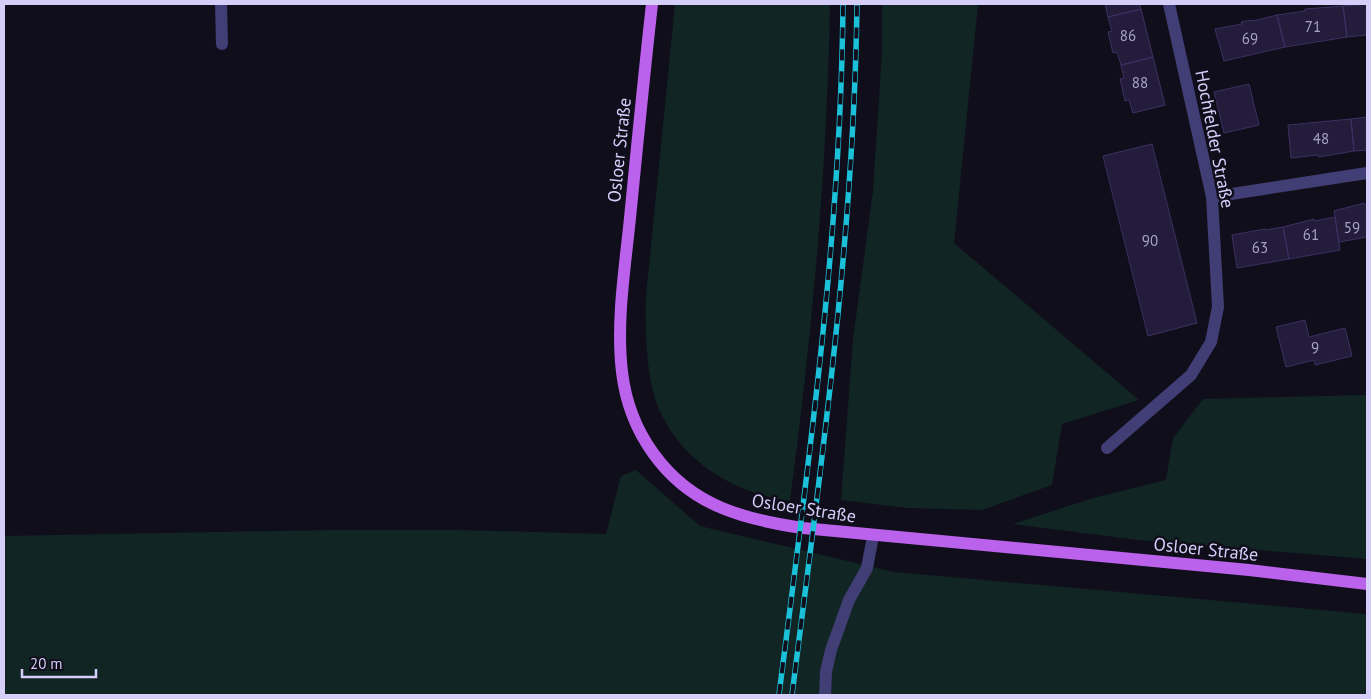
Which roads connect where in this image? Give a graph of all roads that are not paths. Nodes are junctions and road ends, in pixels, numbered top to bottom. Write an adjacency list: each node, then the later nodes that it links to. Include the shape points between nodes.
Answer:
1 (221, 4): 4 (street)
2 (652, 4): 8 (main road, Osloer Straße, via 621,315 622,372 634,420 660,463 700,498 742,516 772,524)
3 (1170, 4): 6 (street, Hochfelder Straße)
4 (222, 44)
5 (1367, 173): 6 (street)
6 (1212, 197): 7 (street, Hochfelder Straße, via 1218,307 1211,342 1191,374)
7 (1107, 448)
8 (873, 536): 9 (main road, Osloer Straße, via 1240,569); 10 (street, via 867,568 849,600 831,650)
9 (1367, 584)
10 (825, 695)

